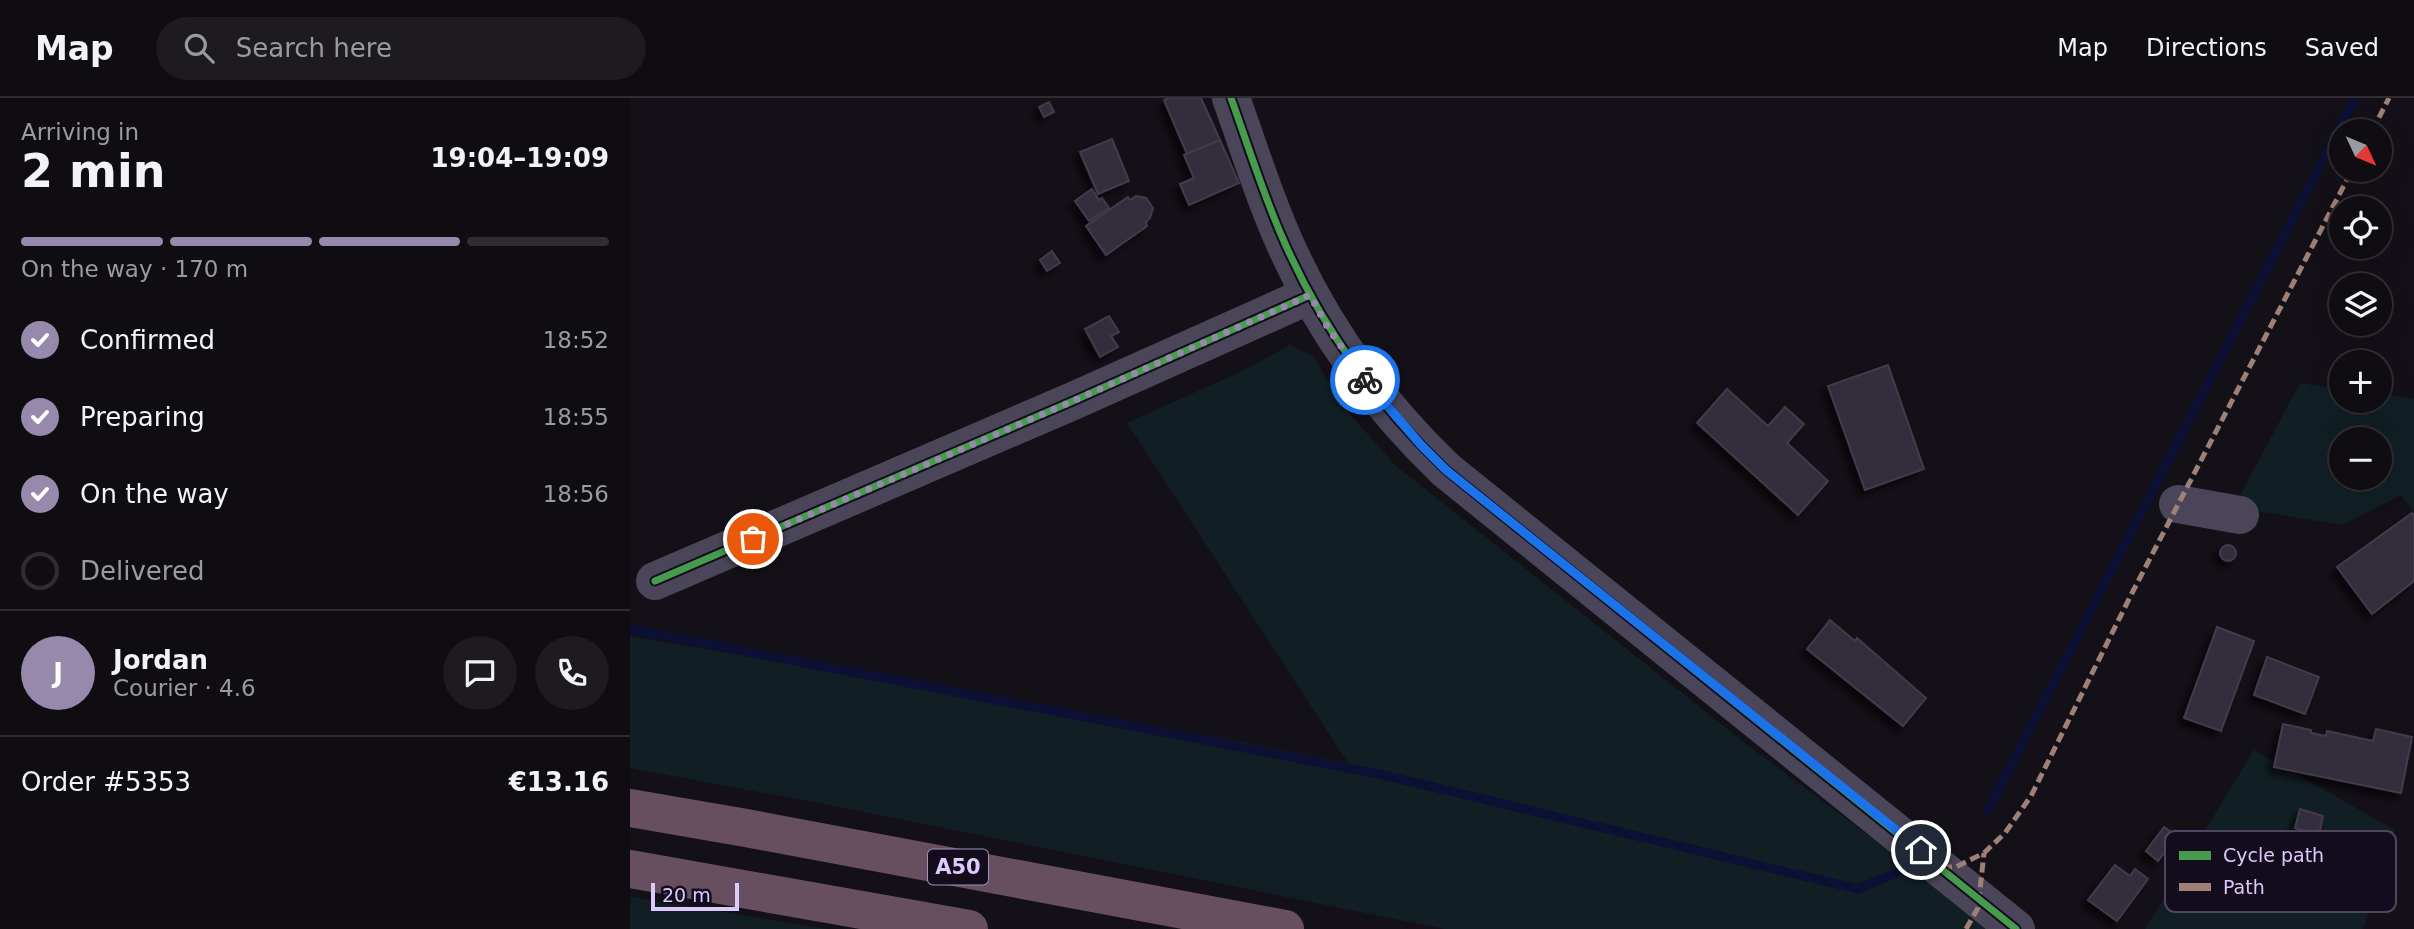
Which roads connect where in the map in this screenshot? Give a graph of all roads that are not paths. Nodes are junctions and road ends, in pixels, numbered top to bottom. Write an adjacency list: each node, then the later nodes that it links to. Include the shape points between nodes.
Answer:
1 (1231, 98): 2 (street, via 1275,221)
2 (1310, 295): 5 (street); 10 (street, via 1362,376 1446,470)
3 (2178, 504): 4 (street)
4 (2240, 515)
5 (655, 581)
6 (630, 808): 9 (highway, A50)
7 (630, 869): 8 (highway)
8 (969, 929)
9 (1285, 929)
10 (2016, 929)

